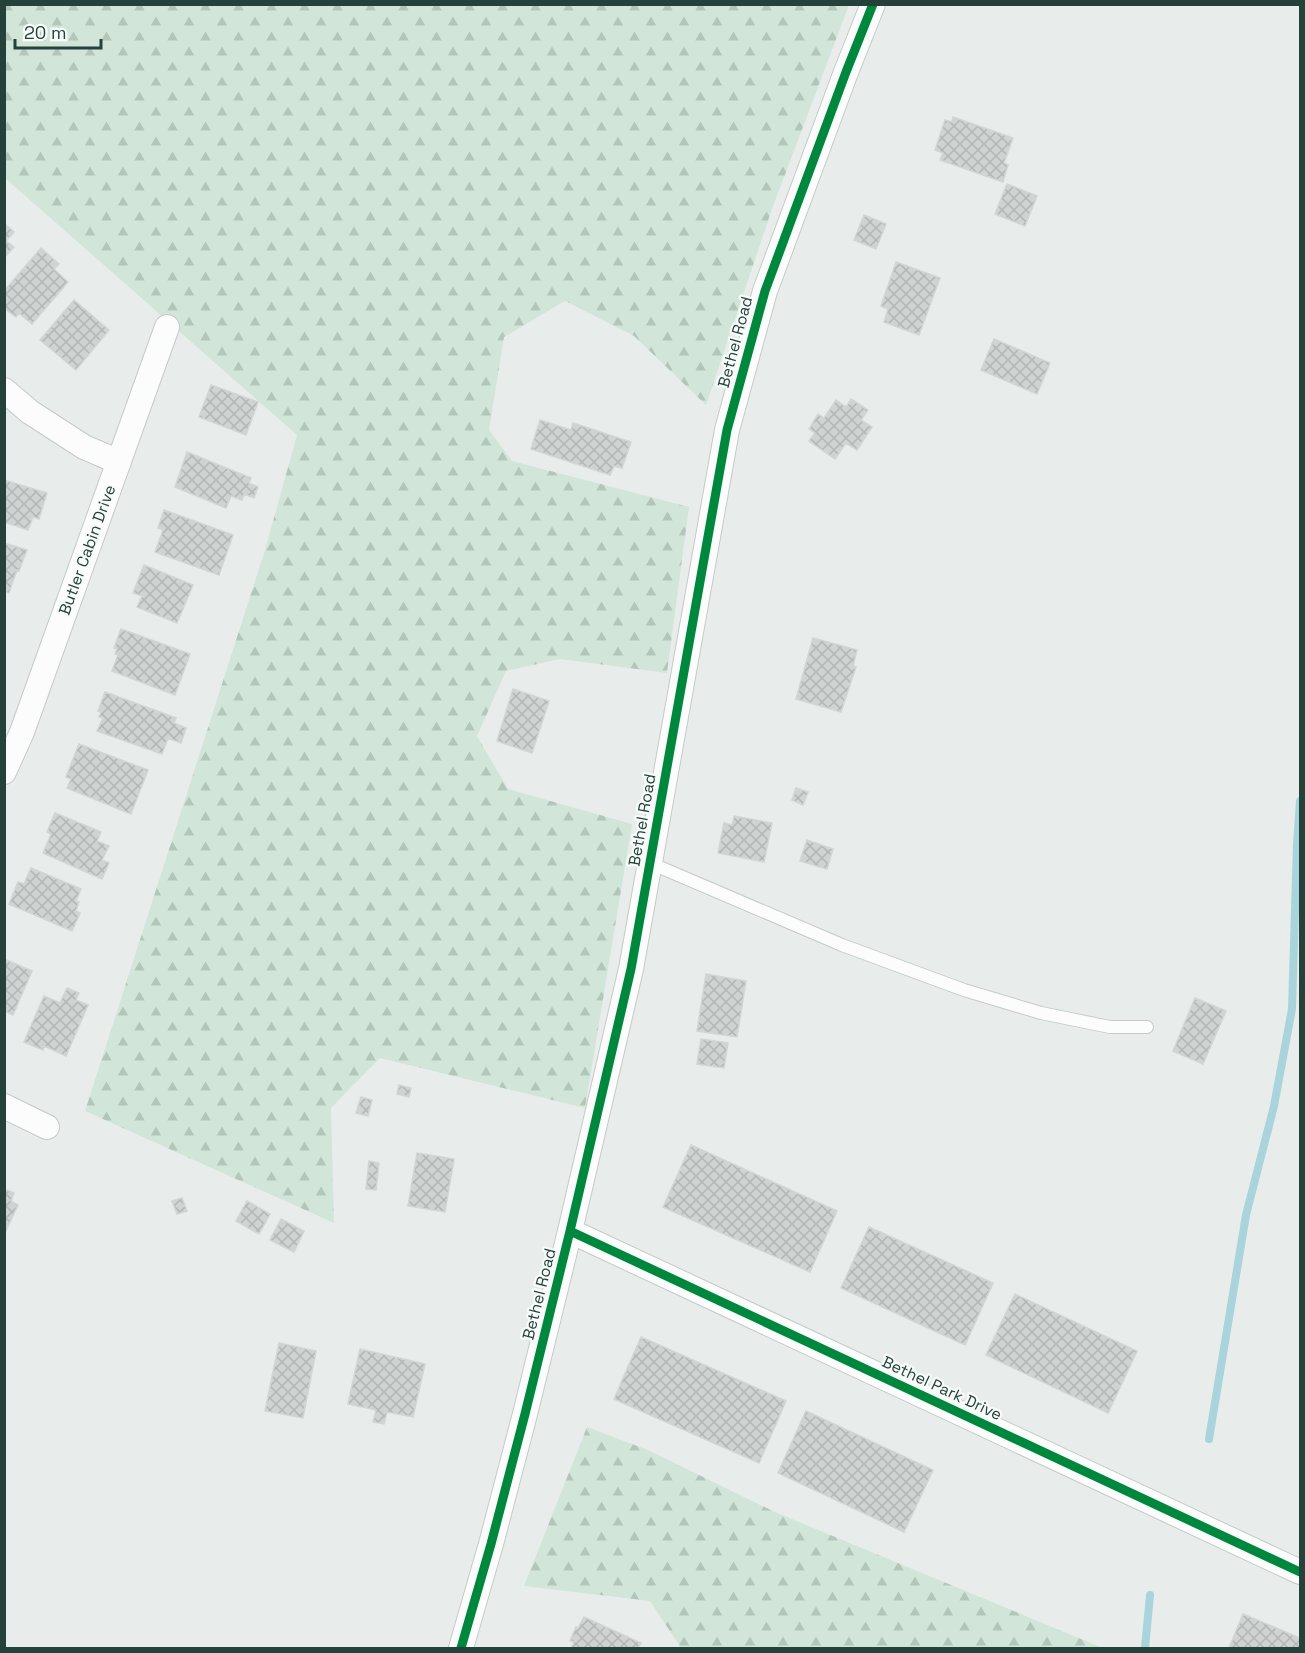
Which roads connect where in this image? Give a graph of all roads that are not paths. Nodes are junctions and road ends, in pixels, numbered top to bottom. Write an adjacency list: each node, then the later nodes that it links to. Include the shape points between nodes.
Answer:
1 (873, 4): 6 (street, Bethel Road, via 765,291 727,430)
2 (167, 327): 4 (street, Butler Cabin Drive)
3 (4, 390): 4 (street, via 84,447)
4 (119, 462): 5 (street, Butler Cabin Drive)
5 (4, 772)
6 (650, 863): 7 (lane, via 842,945 964,990 1041,1013 1110,1027); 10 (street, Bethel Road, via 631,969)
7 (1147, 1027)
8 (4, 1106): 9 (street)
9 (47, 1127)
10 (570, 1231): 11 (street, Bethel Park Drive); 12 (street, Bethel Road, via 491,1544)
11 (1300, 1572)
12 (460, 1648)

